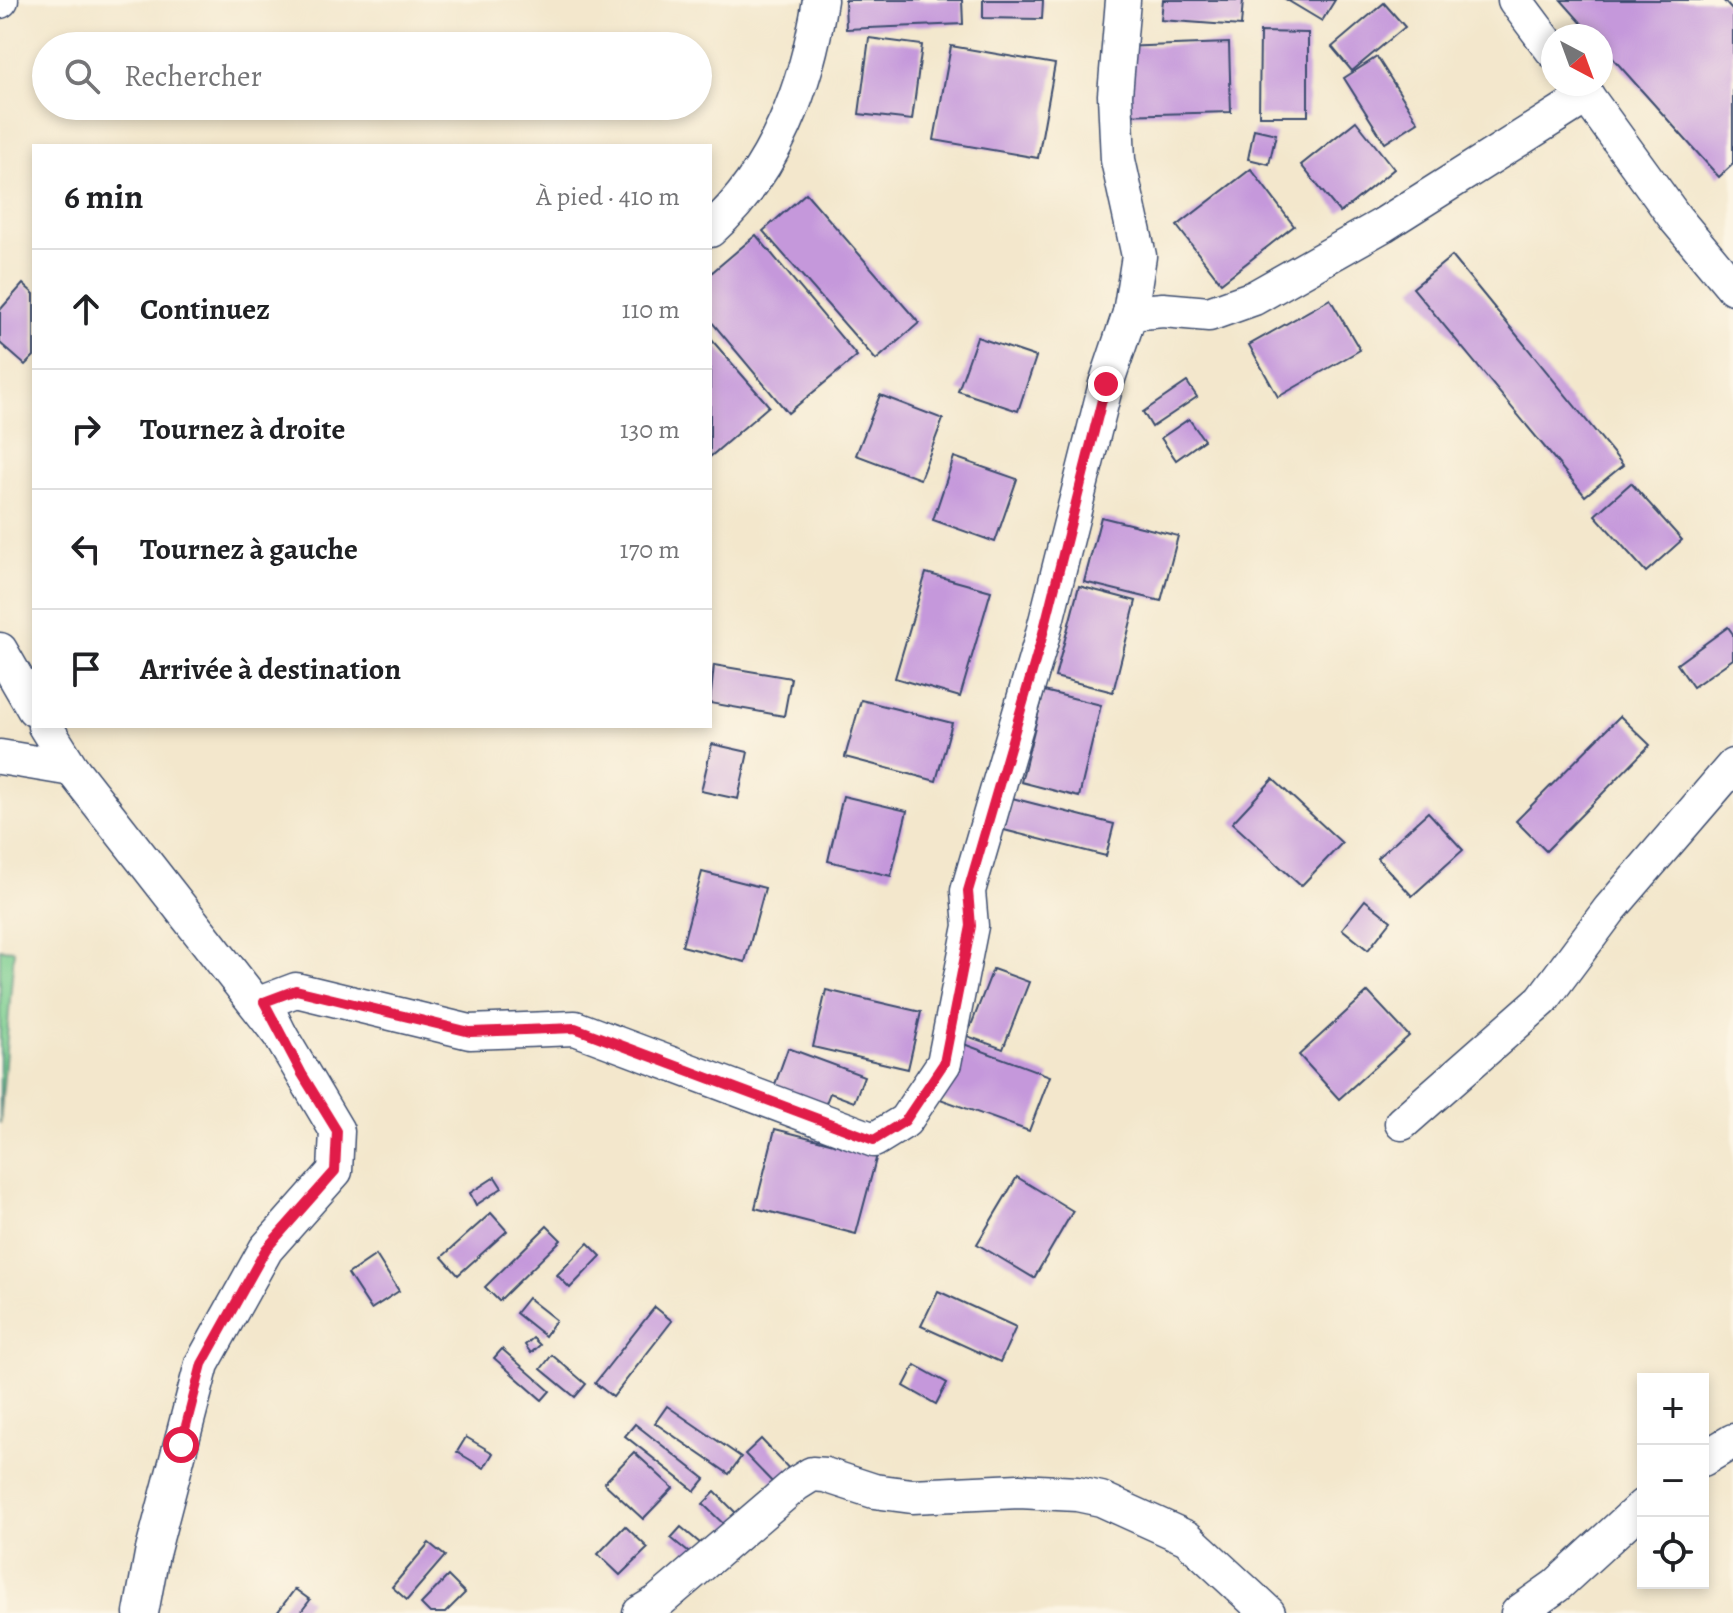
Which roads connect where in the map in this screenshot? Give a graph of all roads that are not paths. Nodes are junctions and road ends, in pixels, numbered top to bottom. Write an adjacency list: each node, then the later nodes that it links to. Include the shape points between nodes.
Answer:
1 (820, 0): 7 (street, via 814,41 777,145 730,212)
2 (1123, 0): 9 (street, via 1115,95 1118,160)
3 (1515, 0): 4 (street)
4 (1541, 35)
5 (1573, 96): 9 (street, via 1383,225 1254,298 1209,314)
6 (1586, 96): 8 (street)
7 (712, 228)
8 (1733, 287)
9 (1146, 311): 16 (street, via 1106,384 1041,641 968,891 971,926 944,1063 905,1121 874,1140 575,1028 470,1032 296,990 264,1002)
10 (10, 658): 11 (street)
11 (32, 705)
12 (46, 728): 15 (street)
13 (0, 757): 15 (street)
14 (1733, 766): 17 (street, via 1610,909 1542,1000)
15 (72, 769): 16 (street)
16 (280, 1035): 21 (street, via 337,1131 335,1171 266,1249 202,1364)
17 (1402, 1123)
18 (1733, 1441): 19 (street)
19 (1709, 1455)
20 (1637, 1512): 24 (street, via 1556,1586)
21 (141, 1613)
22 (640, 1613): 23 (street, via 812,1474 912,1496 1019,1491 1101,1499 1187,1538)
23 (1268, 1613)
24 (1518, 1613)

